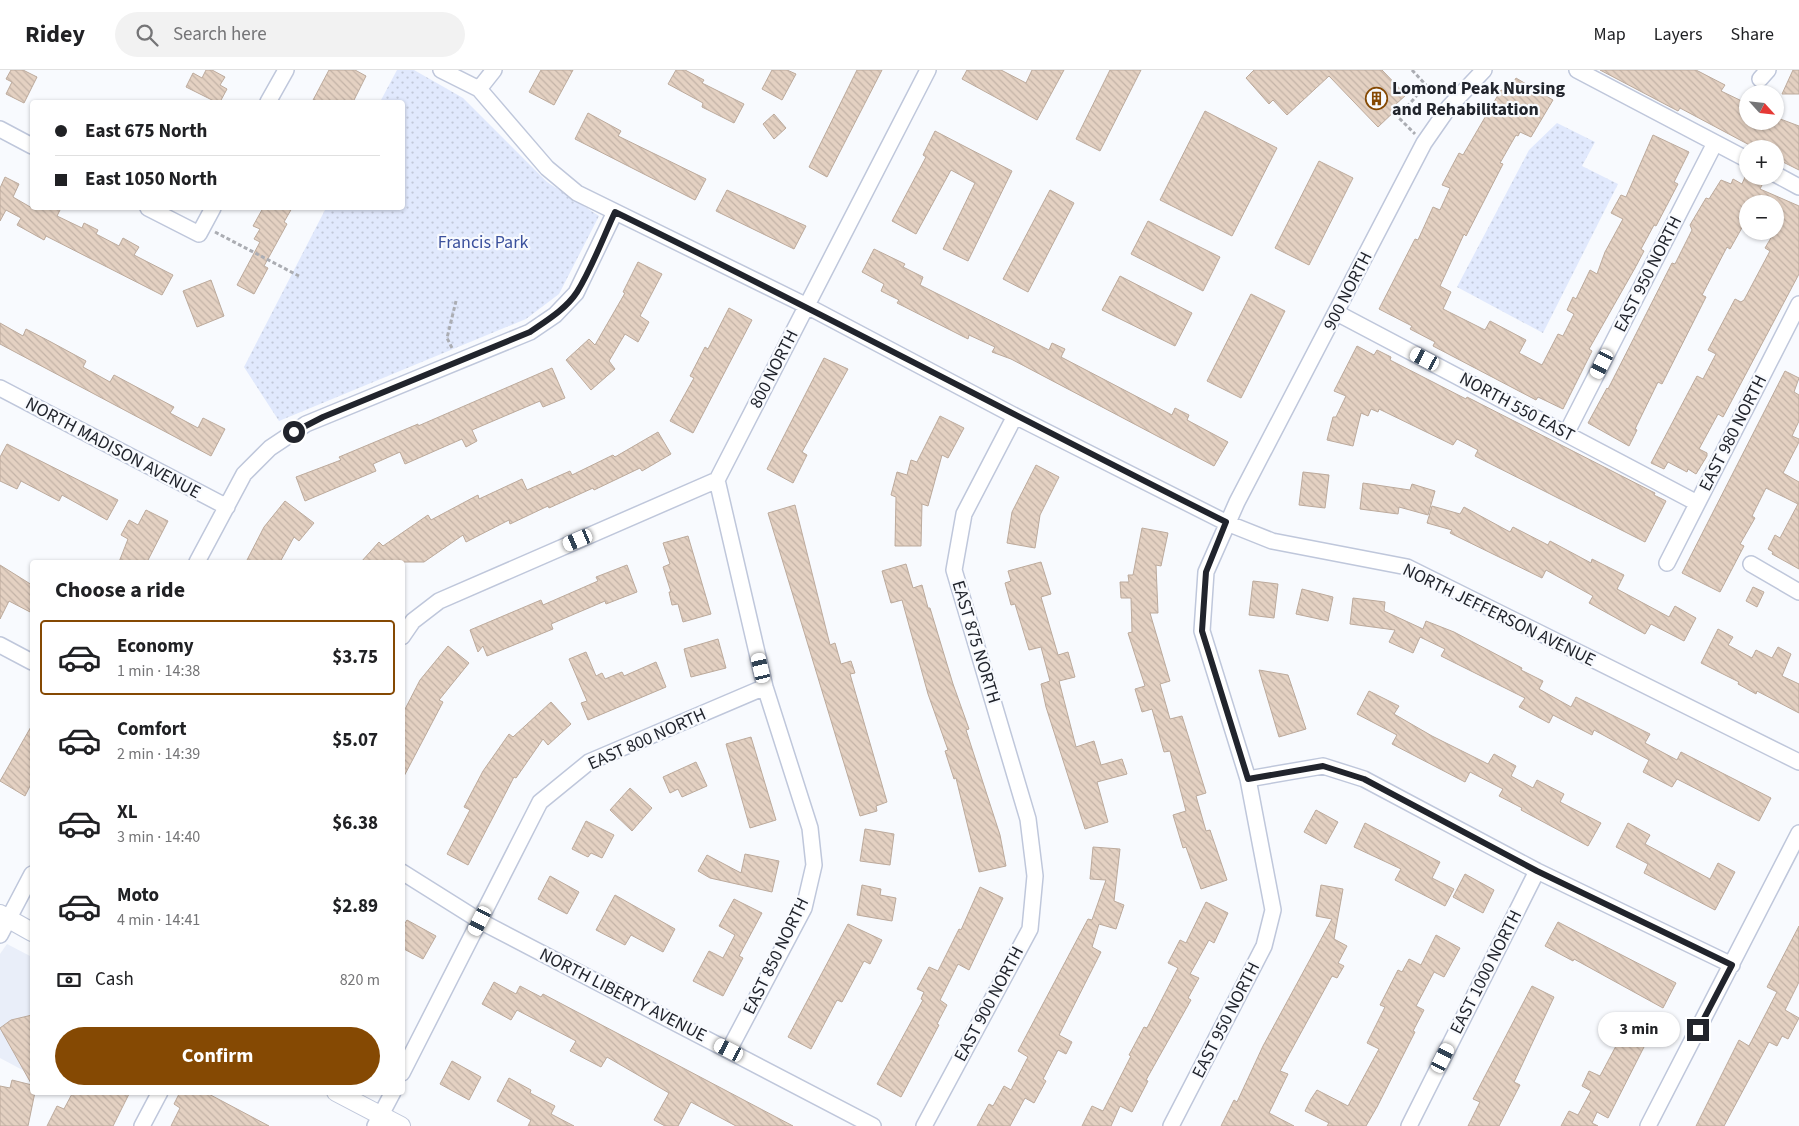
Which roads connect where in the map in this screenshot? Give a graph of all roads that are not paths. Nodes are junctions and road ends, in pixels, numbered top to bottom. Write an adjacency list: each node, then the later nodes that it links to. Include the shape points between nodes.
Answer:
1 (286, 70): 8 (street)
2 (441, 70): 7 (street, NORTH JEFFERSON AVENUE)
3 (494, 70): 7 (street)
4 (928, 70): 19 (street, 800 NORTH)
5 (1484, 70): 20 (street, 900 NORTH, via 1449,107 1424,143)
6 (1576, 70): 10 (street)
7 (479, 90): 17 (street, NORTH JEFFERSON AVENUE, via 547,168 577,193)
8 (269, 100)
9 (0, 129): 11 (street)
10 (1715, 143): 12 (street); 23 (street, EAST 950 NORTH)
11 (30, 145)
12 (1739, 155)
13 (1784, 179): 14 (street)
14 (1799, 187)
15 (153, 210): 16 (street, via 201,230)
16 (212, 210)
17 (615, 212): 19 (street, NORTH JEFFERSON AVENUE); 26 (street, via 576,293 555,315 530,332 306,424 270,448 244,474)
18 (1799, 304): 25 (street, EAST 980 NORTH)
19 (807, 306): 22 (street, NORTH JEFFERSON AVENUE); 24 (street, 800 NORTH)
20 (1337, 313): 23 (street, NORTH 550 EAST); 27 (street, 900 NORTH)
21 (0, 388): 26 (street, NORTH MADISON AVENUE)
22 (1015, 416): 27 (street, NORTH JEFFERSON AVENUE); 41 (street, EAST 875 NORTH, via 964,514 954,570 1028,819)
23 (1567, 432): 25 (street, NORTH 550 EAST)
24 (717, 480): 32 (street, via 439,601 413,621); 35 (street)
25 (1697, 503): 29 (street, EAST 980 NORTH)
26 (227, 507): 28 (street)
27 (1226, 522): 36 (street, NORTH JEFFERSON AVENUE, via 1272,541 1407,567); 37 (street, 900 NORTH, via 1206,572 1202,631)
28 (198, 560)
29 (1667, 562)
30 (1750, 564): 31 (street)
31 (1799, 592)
32 (405, 632)
33 (0, 644): 34 (street)
34 (30, 661)
35 (765, 687): 45 (street, EAST 800 NORTH, via 589,762 540,802); 49 (street, EAST 850 NORTH, via 810,828 814,865 804,908)
36 (1799, 762)
37 (1248, 779): 39 (street, via 1323,766 1364,779); 43 (street, 900 NORTH)
38 (1799, 833): 48 (street)
39 (1537, 871): 48 (street); 60 (street, EAST 1000 NORTH)
40 (405, 874): 45 (street, NORTH LIBERTY AVENUE)
41 (1036, 876): 58 (street, EAST 900 NORTH, via 1030,929)
42 (30, 877): 44 (street)
43 (1273, 910): 59 (street, EAST 950 NORTH, via 1264,946)
44 (5, 917): 46 (street); 47 (street)
45 (480, 921): 49 (street, NORTH LIBERTY AVENUE); 50 (street, EAST 800 NORTH)
46 (30, 931)
47 (0, 935)
48 (1732, 965): 61 (street)
49 (729, 1050): 57 (street, NORTH LIBERTY AVENUE)
50 (405, 1067)
51 (158, 1095): 55 (street)
52 (340, 1095): 54 (street)
53 (391, 1095): 54 (street)
54 (378, 1121): 56 (street)
55 (142, 1126)
56 (400, 1126)
57 (873, 1126)
58 (924, 1126)
59 (1171, 1126)
60 (1409, 1126)
61 (1648, 1126)

